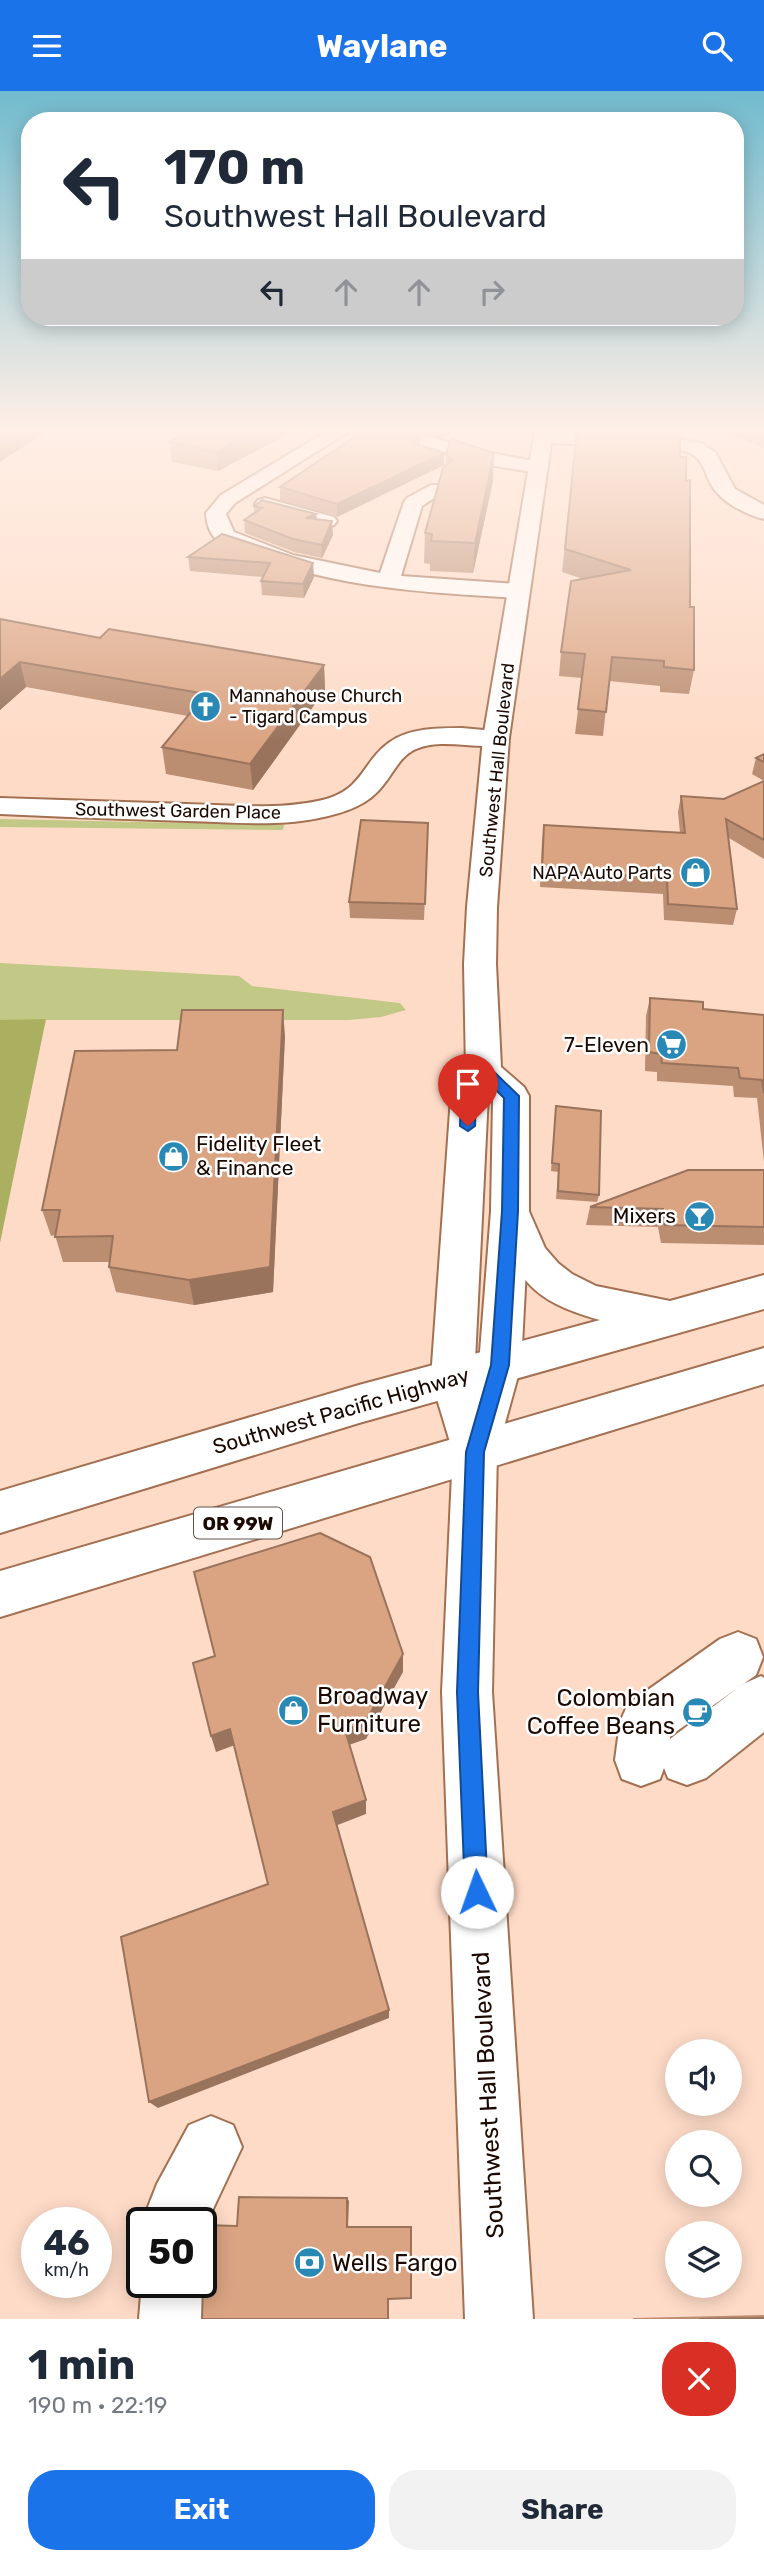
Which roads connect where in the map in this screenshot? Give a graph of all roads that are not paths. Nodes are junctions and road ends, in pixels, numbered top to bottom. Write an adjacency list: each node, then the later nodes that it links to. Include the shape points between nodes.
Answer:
1 (224, 534): 4 (main road, via 272,556 322,570)
2 (403, 534): 4 (main road)
3 (528, 534): 5 (main road, Southwest Hall Boulevard)
4 (389, 580): 5 (main road)
5 (519, 591): 6 (main road, Southwest Hall Boulevard)
6 (496, 738): 7 (main road, Southwest Garden Place, via 426,738 408,743 395,749 358,794 292,814); 8 (main road, Southwest Hall Boulevard, via 481,930)
7 (0, 806)
8 (484, 1071): 9 (main road, Southwest Hall Boulevard, via 511,1096); 14 (main road, Southwest Hall Boulevard, via 469,1097)
9 (510, 1211): 11 (main road, via 533,1262 557,1285 613,1306); 12 (main road, Southwest Hall Boulevard)
10 (764, 1292): 11 (main road, Southwest Pacific Highway)
11 (674, 1318): 12 (main road, Southwest Pacific Highway)
12 (500, 1365): 14 (main road, Southwest Pacific Highway); 15 (main road, Southwest Hall Boulevard)
13 (764, 1366): 15 (main road, OR 99W)
14 (452, 1379): 15 (main road, Southwest Hall Boulevard); 16 (main road, Southwest Pacific Highway)
15 (475, 1452): 17 (main road, OR 99W); 24 (main road, Southwest Hall Boulevard, via 467,1692)
16 (0, 1512)
17 (0, 1594)
18 (738, 1657): 19 (main road, via 646,1722 664,1759)
19 (761, 1702)
20 (211, 2147): 21 (main road)
21 (180, 2207)
22 (174, 2298): 23 (main road)
23 (173, 2319)
24 (499, 2319)

